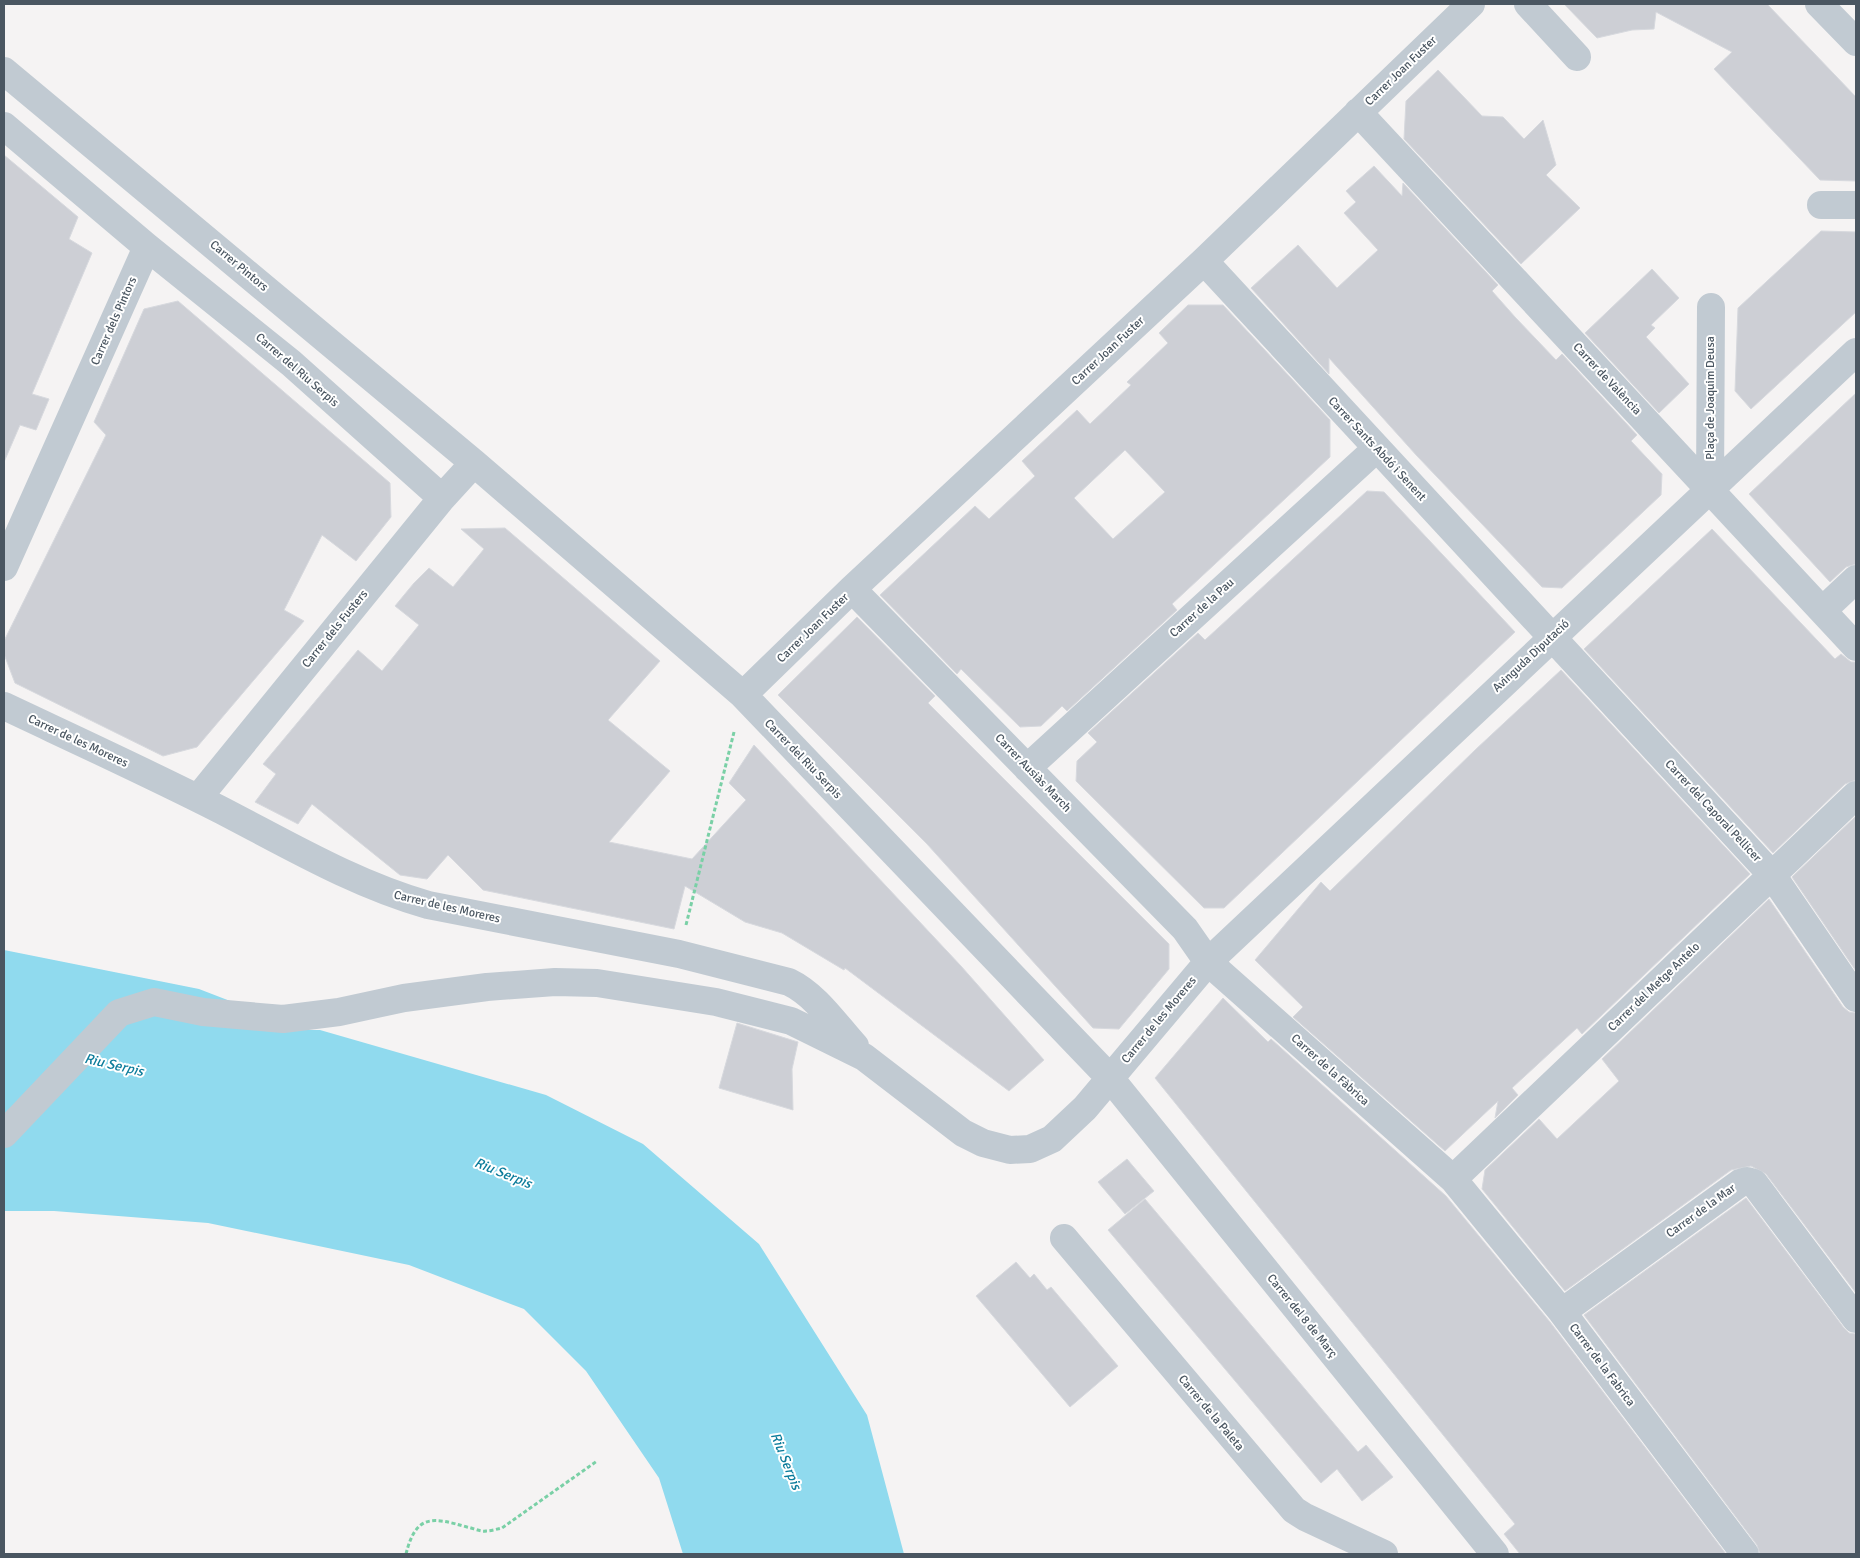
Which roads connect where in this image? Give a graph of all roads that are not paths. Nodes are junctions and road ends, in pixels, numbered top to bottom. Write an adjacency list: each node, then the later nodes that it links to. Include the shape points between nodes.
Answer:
1 (1471, 4): 7 (street, Carrer Joan Fuster)
2 (1528, 4): 5 (street)
3 (1819, 4): 4 (street)
4 (1856, 42)
5 (1577, 56)
6 (4, 71): 16 (street, Carrer Pintors)
7 (1358, 112): 12 (street, Carrer Joan Fuster); 17 (street, Carrer de València)
8 (4, 126): 11 (street)
9 (1821, 205): 10 (street)
10 (1856, 205)
11 (147, 247): 18 (street, Carrer del Riu Serpis, via 292,363); 19 (street, Carrer dels Pintors)
12 (1204, 261): 15 (street, Carrer Sants Abdó i Senent); 21 (street, Carrer Joan Fuster)
13 (1711, 307): 17 (street, Plaça de Joaquim Deusa)
14 (1856, 352): 17 (street, Avinguda Diputació)
15 (1376, 449): 23 (street, Carrer Sants Abdó i Senent); 27 (street, Carrer de la Pau)
16 (474, 463): 18 (street, Carrer dels Fusters); 25 (street, Carrer del Riu Serpis)
17 (1710, 489): 22 (street, Carrer de València); 23 (street, Avinguda Diputació)
18 (442, 498): 29 (street, Carrer dels Fusters)
19 (4, 567)
20 (1856, 579): 22 (street)
21 (852, 589): 25 (street, Carrer Joan Fuster); 27 (street, Carrer Ausiàs March)
22 (1823, 610): 24 (street, Carrer de València)
23 (1552, 636): 30 (street, Carrer del Caporal Pellicer); 31 (street, Avinguda Diputació)
24 (1856, 647)
25 (743, 695): 34 (street, Carrer del Riu Serpis)
26 (4, 706): 29 (street, Carrer de les Moreres)
27 (1027, 768): 31 (street, Carrer Ausiàs March, via 1185,929)
28 (1856, 795): 30 (street, Carrer del Metge Antelo)
29 (198, 798): 33 (street, Carrer de les Moreres, via 394,895 438,907 679,954 782,980 800,987)
30 (1772, 875): 32 (street, Carrer del Caporal Pellicer); 36 (street, Carrer del Metge Antelo)
31 (1208, 962): 34 (street, Carrer de les Moreres); 36 (street, Carrer de la Fàbrica)
32 (1856, 998)
33 (864, 1057): 34 (street, Carrer de les Moreres, via 963,1133 1010,1150 1030,1149 1052,1139 1079,1115); 35 (street, via 790,1021 761,1012 597,983 555,982 487,987 283,1019 203,1012 154,1002 119,1012)
34 (1110, 1078): 41 (street, Carrer del 8 de Març)
35 (4, 1134)
36 (1453, 1179): 38 (street, Carrer de la Fabrica)
37 (1064, 1238): 40 (street, Carrer de la Paleta, via 1294,1510)
38 (1562, 1312): 39 (street, Carrer de la Mar, via 1747,1180 1754,1183); 42 (street, Carrer de la Fabrica)
39 (1856, 1319)
40 (1384, 1554)
41 (1495, 1554)
42 (1745, 1554)

